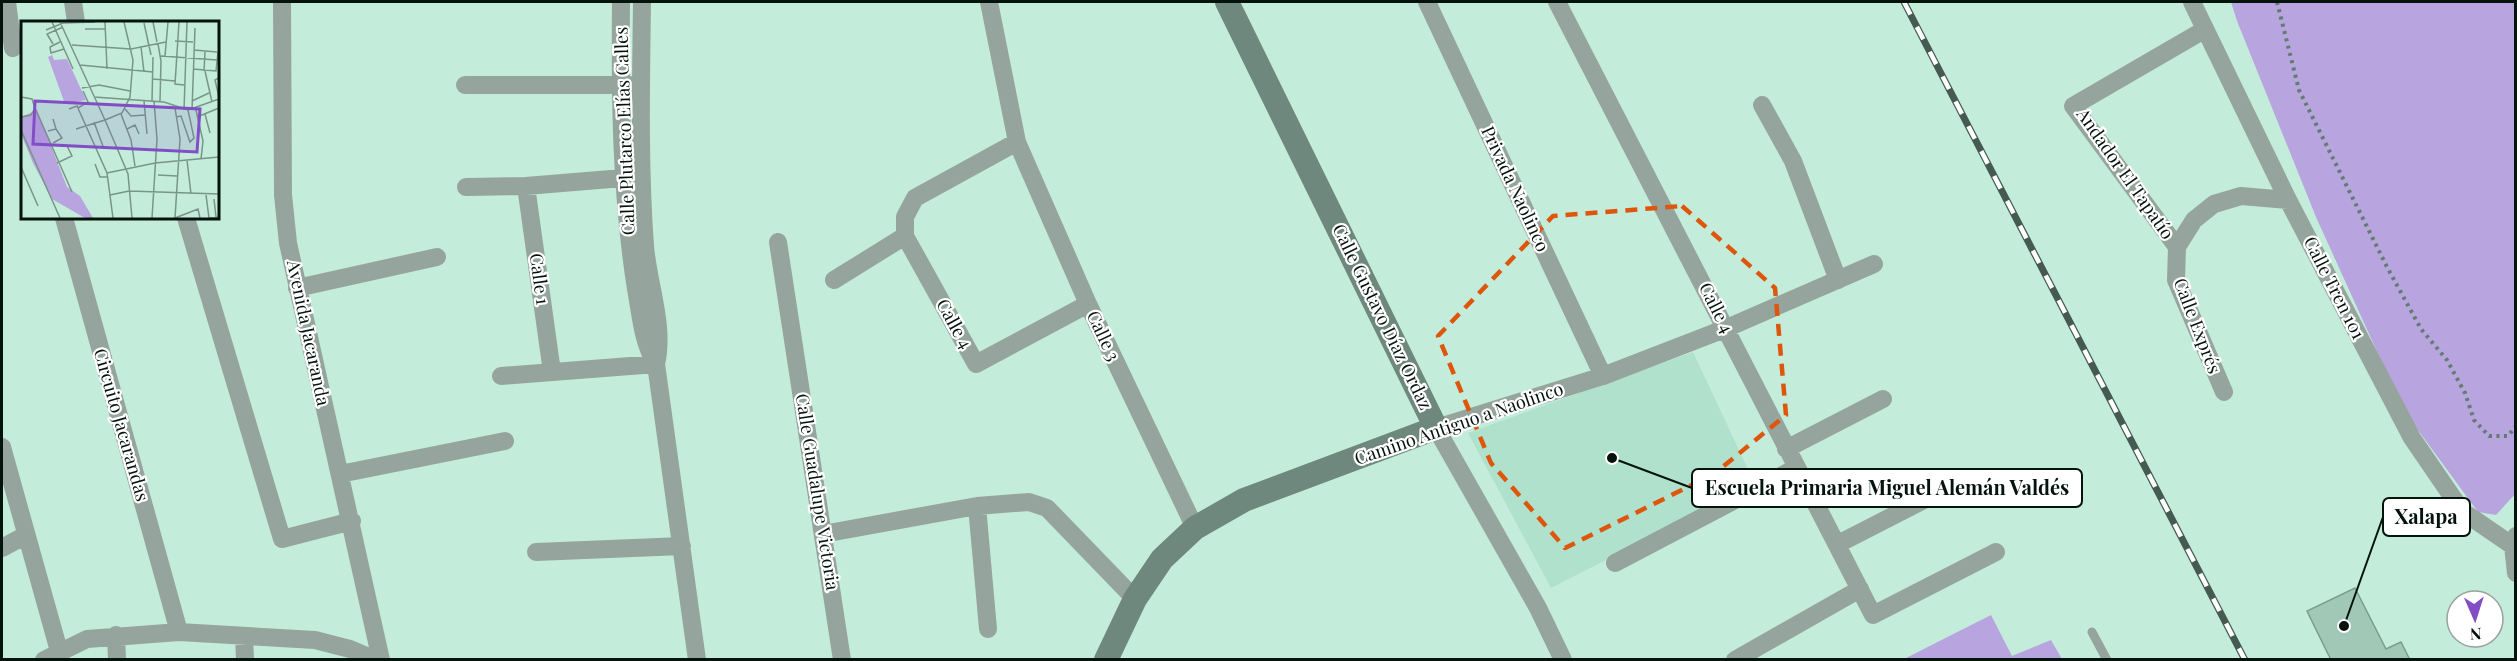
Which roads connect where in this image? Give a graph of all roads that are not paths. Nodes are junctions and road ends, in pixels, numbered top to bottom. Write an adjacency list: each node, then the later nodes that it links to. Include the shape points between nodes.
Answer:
1 (7, 2): 13 (street)
2 (73, 2): 11 (street)
3 (282, 2): 33 (street, Avenida Jacaranda, via 283,195)
4 (621, 2): 15 (street, Calle Plutarco Elías Calles)
5 (642, 2): 16 (street, Calle Plutarco Elías Calles)
6 (989, 2): 18 (street, Calle 3)
7 (1227, 2): 42 (main road, Calle Gustavo Díaz Ordaz)
8 (1427, 2): 39 (street, Privada Naolinco)
9 (1557, 2): 35 (street, Calle 4)
10 (2192, 2): 12 (street, Calle Tren 101)
11 (76, 21)
12 (2204, 30): 23 (street, Calle Tren 101); 28 (street, Andador El Tapatío, via 2073,106)
13 (14, 48)
14 (465, 85): 15 (street)
15 (620, 85): 16 (street); 20 (street, Calle Plutarco Elías Calles)
16 (641, 85): 19 (street, Calle Plutarco Elías Calles)
17 (1762, 105): 31 (street, via 1793,161)
18 (1017, 142): 26 (street, via 915,198 905,217); 34 (street, Calle 3)
19 (642, 177): 20 (street); 36 (street, Calle Plutarco Elías Calles, via 645,248 660,347)
20 (623, 178): 21 (street); 36 (street, Calle Plutarco Elías Calles, via 646,348)
21 (526, 186): 22 (street); 37 (street, Calle 1)
22 (466, 187)
23 (2288, 200): 28 (street, via 2241,196 2214,204 2194,220); 54 (street, Calle Tren 101, via 2412,438 2462,512)
24 (64, 219): 65 (street, Circuito Jacarandas)
25 (186, 219): 50 (street, via 282,539)
26 (905, 236): 32 (street); 34 (street, Calle 4, via 976,364)
27 (778, 242): 52 (street, Calle Guadalupe Victoria)
28 (2177, 247): 40 (street, Calle Exprés, via 2176,280)
29 (437, 257): 33 (street)
30 (1874, 264): 31 (street, Camino Antiguo a Naolinco)
31 (1838, 279): 35 (street, Camino Antiguo a Naolinco)
32 (834, 280)
33 (297, 288): 47 (street, Avenida Jacaranda)
34 (1088, 304): 51 (street, Calle 3)
35 (1727, 328): 39 (street, Camino Antiguo a Naolinco); 45 (street, Calle 4)
36 (656, 364): 37 (street); 56 (street, Calle Plutarco Elías Calles)
37 (552, 372): 38 (street)
38 (501, 376)
39 (1603, 376): 42 (street, Camino Antiguo a Naolinco)
40 (2224, 393)
41 (1883, 399): 45 (street)
42 (1436, 428): 51 (main road, Camino Antiguo a Naolinco, via 1244,500); 77 (street, Calle Gustavo Díaz Ordaz, via 1538,608)
43 (505, 441): 47 (street)
44 (2, 447): 53 (street)
45 (1786, 449): 46 (street, Calle 4)
46 (1796, 468): 55 (street, Calle 4); 60 (street)
47 (340, 474): 50 (street, Avenida Jacaranda)
48 (1957, 483): 55 (street)
49 (977, 506): 52 (street); 63 (street, via 1029,502 1047,508); 64 (street)
50 (352, 521): 73 (street, Avenida Jacaranda)
51 (1195, 528): 63 (main road, Camino Antiguo a Naolinco, via 1162,559)
52 (824, 534): 75 (street, Calle Guadalupe Victoria)
53 (26, 535): 57 (street); 69 (street)
54 (2514, 541): 61 (street)
55 (1838, 543): 62 (street, Calle 4)
56 (682, 546): 58 (street); 74 (street, Calle Plutarco Elías Calles)
57 (2, 548)
58 (536, 552)
59 (1996, 552): 62 (street, Calle 4, via 1873,615)
60 (1615, 563)
61 (2516, 573)
62 (1860, 589): 78 (street)
63 (1135, 599): 76 (main road, Camino Antiguo a Naolinco)
64 (988, 628)
65 (179, 632): 67 (street); 68 (street)
66 (2092, 632): 79 (lane)
67 (116, 635): 69 (street, via 87,639); 70 (street)
68 (244, 636): 71 (street); 72 (street, via 315,640)
69 (51, 655)
70 (117, 660)
71 (244, 660)
72 (376, 660)
73 (381, 660)
74 (697, 660)
75 (842, 660)
76 (1106, 660)
77 (1563, 660)
78 (1735, 660)
79 (2107, 660)

